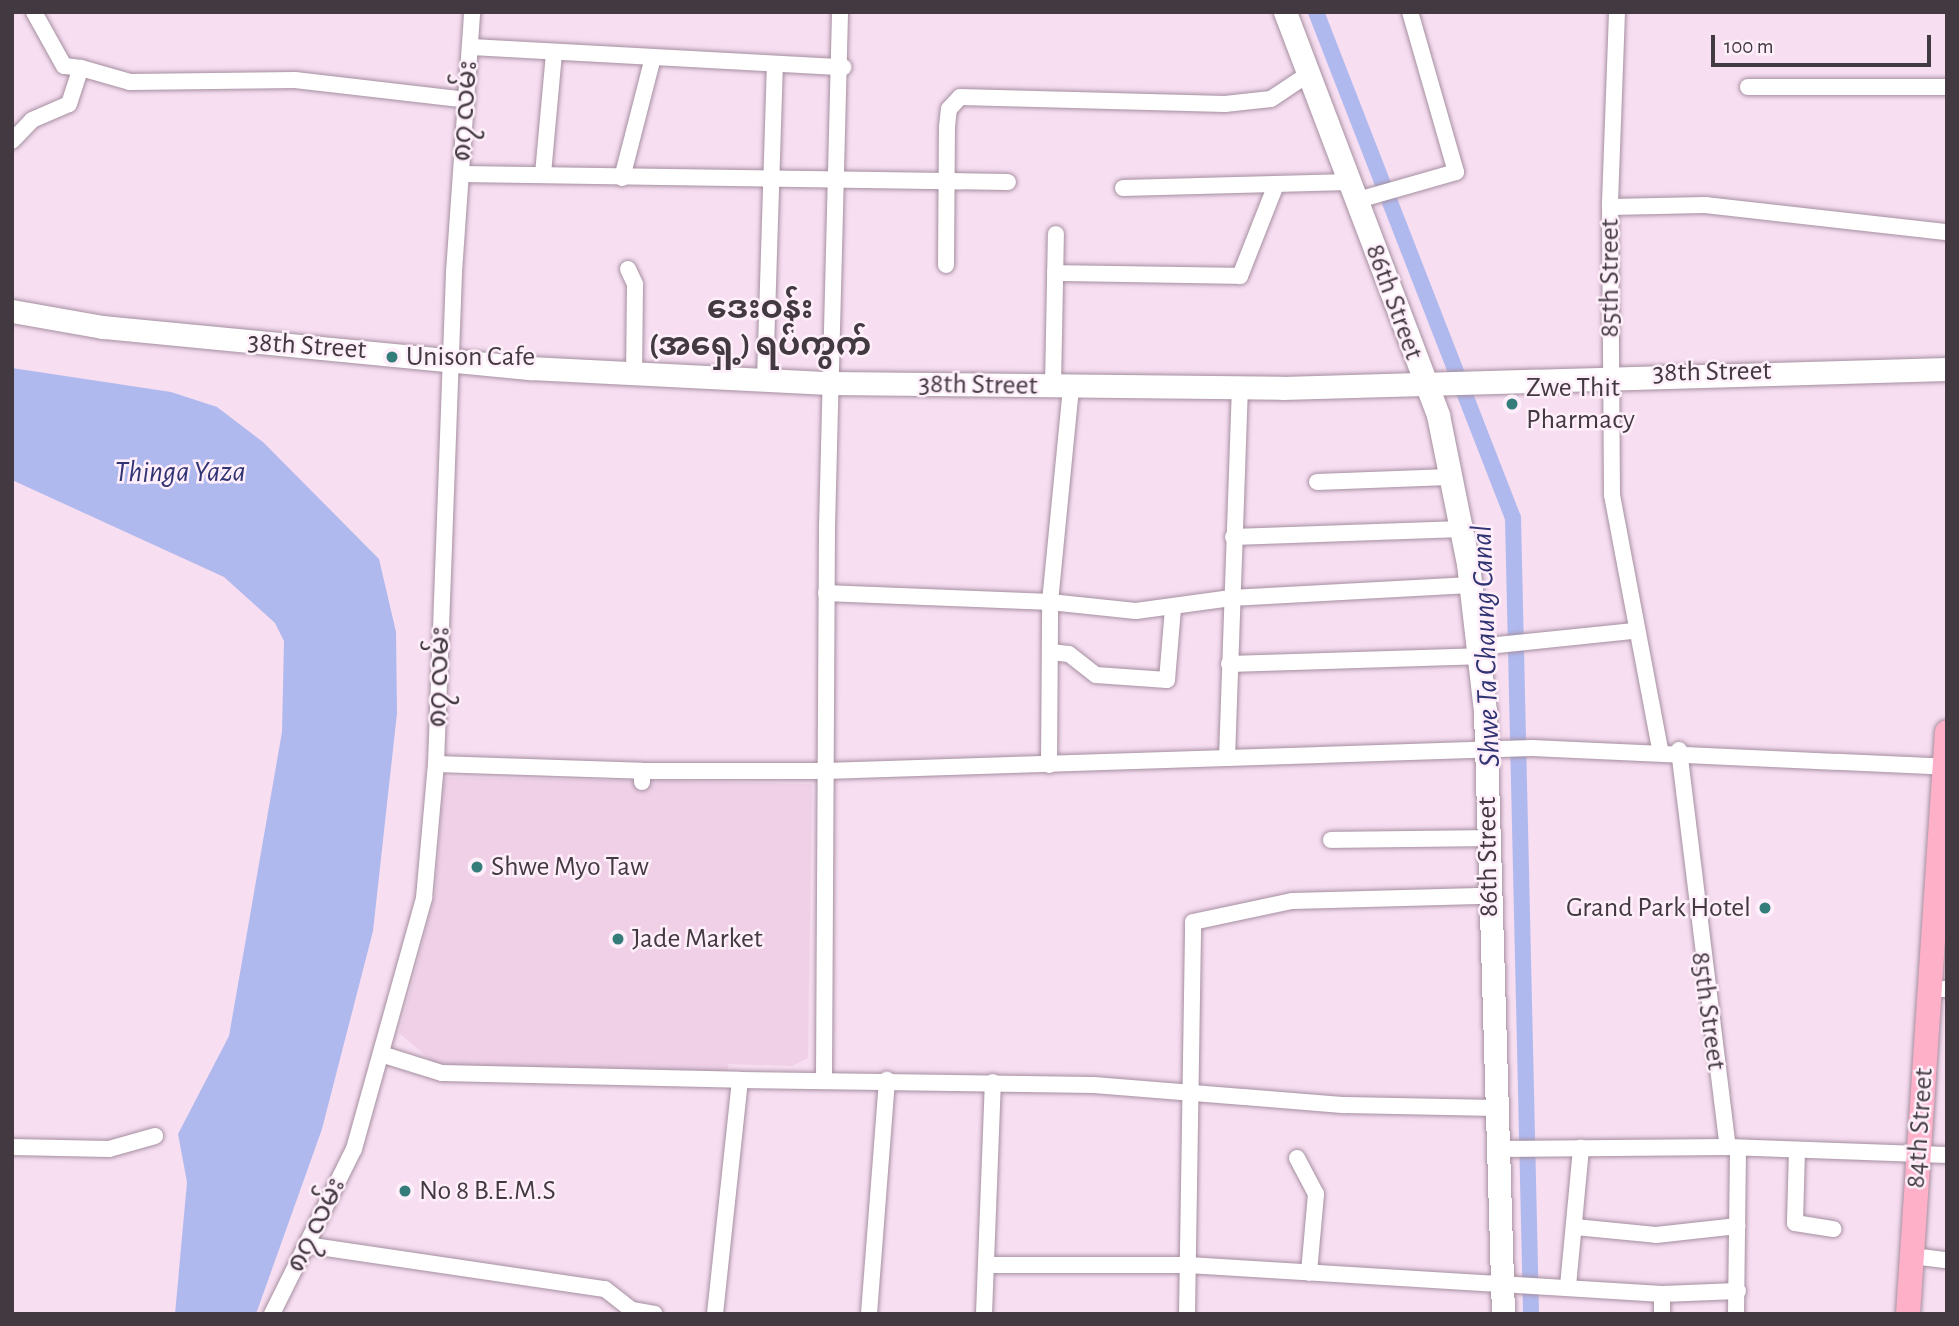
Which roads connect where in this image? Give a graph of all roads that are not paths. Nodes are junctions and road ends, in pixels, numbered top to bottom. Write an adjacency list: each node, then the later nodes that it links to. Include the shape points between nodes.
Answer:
1 (34, 12): 12 (street, via 64,66)
2 (471, 12): 7 (street, ၈၇ လမ်း)
3 (840, 12): 11 (street)
4 (1285, 12): 13 (main road, 86th Street)
5 (1618, 12): 28 (street, 85th Street)
6 (1416, 14): 27 (street, via 1456,172 1393,191)
7 (470, 47): 8 (street); 16 (street, ၈၇ လမ်း)
8 (554, 52): 9 (street); 19 (street)
9 (653, 57): 10 (street); 20 (street)
10 (775, 65): 11 (street); 21 (street)
11 (843, 67): 22 (street)
12 (81, 68): 16 (street, via 130,82 295,79); 17 (street, via 69,104 32,120)
13 (1307, 75): 23 (street, via 1271,99 1225,104 960,97 949,109); 27 (main road, 86th Street)
14 (1748, 87): 15 (street)
15 (1947, 87)
16 (467, 100): 18 (street, ၈၇ လမ်း)
17 (12, 141)
18 (461, 174): 19 (street); 35 (street, ၈၇ လမ်း)
19 (543, 174): 20 (street)
20 (622, 178): 21 (street)
21 (772, 180): 22 (street); 39 (street)
22 (838, 180): 23 (street); 40 (street)
23 (945, 182): 24 (street); 31 (street)
24 (1009, 182)
25 (1275, 187): 26 (street); 27 (street); 33 (street, via 1240,276)
26 (1123, 188)
27 (1360, 193): 41 (main road, 86th Street)
28 (1610, 207): 29 (street, via 1705,205); 37 (street, 85th Street)
29 (1947, 232)
30 (1056, 234): 33 (street)
31 (946, 265)
32 (628, 269): 38 (street, via 635,284)
33 (1055, 273): 42 (street)
34 (12, 311): 35 (main road, 38th Street, via 130,330)
35 (451, 358): 38 (main road, 38th Street); 62 (street, ၈၇ လမ်း)
36 (1947, 369): 37 (main road, 38th Street)
37 (1609, 374): 41 (main road, 38th Street); 53 (street, 85th Street, via 1612,495)
38 (634, 375): 39 (main road, 38th Street)
39 (765, 380): 40 (main road, 38th Street)
40 (829, 383): 42 (main road, 38th Street); 49 (street)
41 (1445, 383): 43 (main road, 38th Street); 44 (main road, 86th Street, via 1438,415)
42 (1062, 387): 43 (main road, 38th Street); 51 (street)
43 (1240, 388): 47 (street)
44 (1449, 477): 45 (street); 46 (main road, 86th Street)
45 (1317, 482)
46 (1462, 529): 47 (street); 48 (main road, 86th Street)
47 (1233, 537): 50 (street)
48 (1471, 585): 50 (street); 55 (main road, 86th Street)
49 (826, 593): 51 (street); 65 (street)
50 (1231, 598): 52 (street); 56 (street)
51 (1050, 602): 52 (street); 54 (street)
52 (1172, 609): 54 (street, via 1167,680 1096,675 1069,654)
53 (1634, 631): 55 (street); 59 (street, 85th Street)
54 (1050, 652): 63 (street)
55 (1478, 652): 56 (street); 58 (main road, 86th Street)
56 (1228, 664): 61 (street)
57 (1947, 732): 64 (main road, 84th Street)
58 (1487, 748): 59 (street); 61 (street); 66 (main road, 86th Street)
59 (1660, 749): 60 (street)
60 (1679, 750): 64 (street); 79 (street, 85th Street)
61 (1227, 758): 63 (street)
62 (436, 764): 65 (street, via 642,776); 70 (street, ၈၇ လမ်း, via 424,898)
63 (1049, 765): 65 (street)
64 (1946, 767): 69 (main road, 84th Street)
65 (825, 771): 71 (street)
66 (1487, 838): 67 (street); 68 (main road, 86th Street)
67 (1331, 840)
68 (1488, 895): 75 (street, via 1292,901 1193,922); 76 (main road, 86th Street)
69 (1938, 989): 83 (main road, 84th Street)
70 (381, 1054): 72 (street, via 442,1073); 89 (street, ၈၇ လမ်း, via 354,1149)
71 (824, 1078): 72 (street); 73 (street)
72 (740, 1080): 101 (street)
73 (887, 1080): 74 (street); 102 (street)
74 (993, 1082): 75 (street); 92 (street)
75 (1194, 1093): 76 (street); 93 (street)
76 (1496, 1108): 81 (main road, 86th Street)
77 (155, 1136): 78 (street, via 109,1149)
78 (12, 1147)
79 (1733, 1147): 80 (street); 82 (street); 86 (street, 85th Street)
80 (1581, 1148): 81 (street); 87 (street)
81 (1505, 1149): 95 (main road, 86th Street)
82 (1797, 1150): 83 (street); 88 (street, via 1795,1223)
83 (1918, 1153): 84 (street); 90 (main road, 84th Street)
84 (1947, 1155)
85 (1297, 1158): 94 (street, via 1316,1194)
86 (1738, 1226): 87 (street, via 1656,1235); 97 (street, 85th Street)
87 (1575, 1227): 96 (street)
88 (1834, 1229)
89 (306, 1245): 99 (street, ၈၇ လမ်း); 100 (street, via 605,1289 632,1310)
90 (1912, 1256): 91 (street); 108 (main road, 84th Street)
91 (1947, 1260)
92 (986, 1265): 93 (street); 103 (street)
93 (1188, 1265): 94 (street); 104 (street)
94 (1309, 1273): 95 (street)
95 (1510, 1285): 96 (street); 105 (main road, 86th Street)
96 (1568, 1286): 98 (street)
97 (1738, 1291): 98 (street); 107 (street, 85th Street)
98 (1662, 1293): 106 (street)
99 (272, 1314)
100 (654, 1314)
101 (715, 1314)
102 (869, 1314)
103 (984, 1314)
104 (1187, 1314)
105 (1503, 1314)
106 (1662, 1314)
107 (1736, 1314)
108 (1908, 1314)

